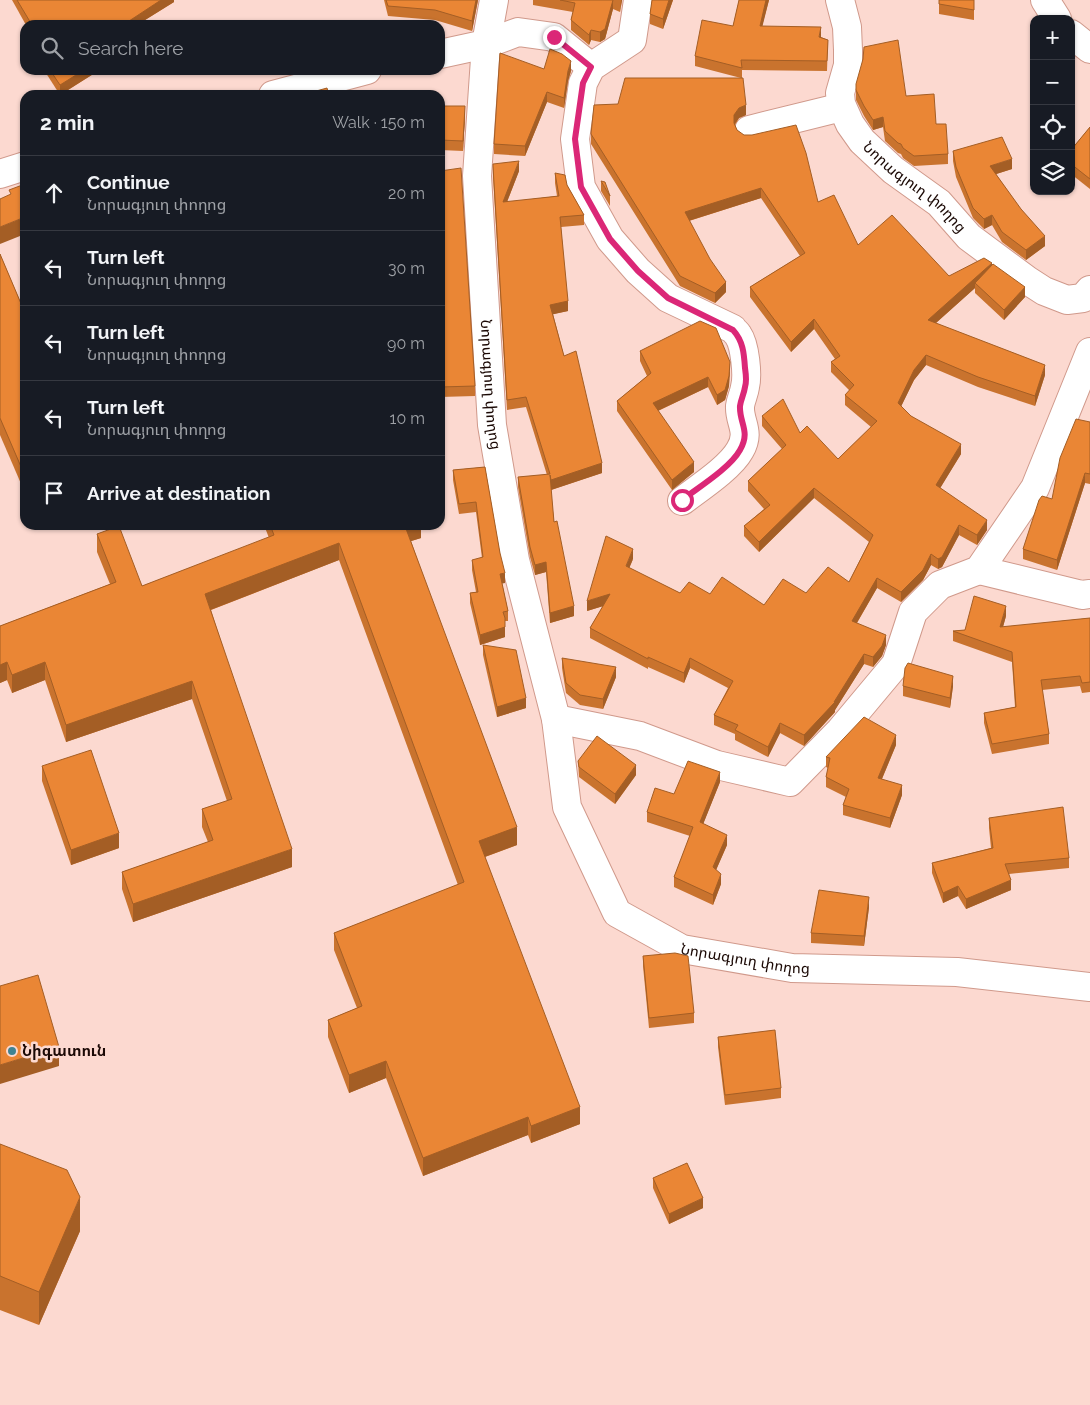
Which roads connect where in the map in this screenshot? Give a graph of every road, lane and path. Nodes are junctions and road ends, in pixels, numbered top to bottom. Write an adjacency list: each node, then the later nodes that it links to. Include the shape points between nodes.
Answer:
1 (494, 0): 7 (street, Նորագյուղ փողոց)
2 (638, 0): 10 (street, via 632,40)
3 (840, 0): 13 (street, Նորագյուղ փողոց, via 848,50 848,65 840,93)
4 (1045, 0): 5 (street)
5 (1054, 15)
6 (1075, 37): 8 (street)
7 (486, 44): 9 (street); 10 (street, via 518,32 554,37); 22 (street, Նորագյուղ փողոց, via 477,176 492,425 515,560)
8 (1090, 49)
9 (445, 53)
10 (591, 67): 19 (street, via 583,83 575,139 581,187 610,239 638,271 668,298 733,330 742,344 746,380 740,405 745,433 741,449 722,469)
11 (348, 75): 12 (street)
12 (292, 90)
13 (842, 107): 14 (street); 17 (street, Նորագյուղ փողոց, via 862,141 893,170 939,204 968,237 1044,291 1067,300 1083,298)
14 (749, 130)
15 (20, 168): 16 (street)
16 (0, 174)
17 (1090, 290)
18 (1090, 352): 20 (street, via 1035,488)
19 (682, 500)
20 (979, 570): 21 (street, via 1082,595); 22 (street, via 940,585 914,612 896,664 840,731 790,782 717,764 640,736)
21 (1090, 594)
22 (556, 719): 23 (street, Նորագյուղ փողոց, via 567,807 617,913 682,949 792,968 957,972)
23 (1090, 987)

